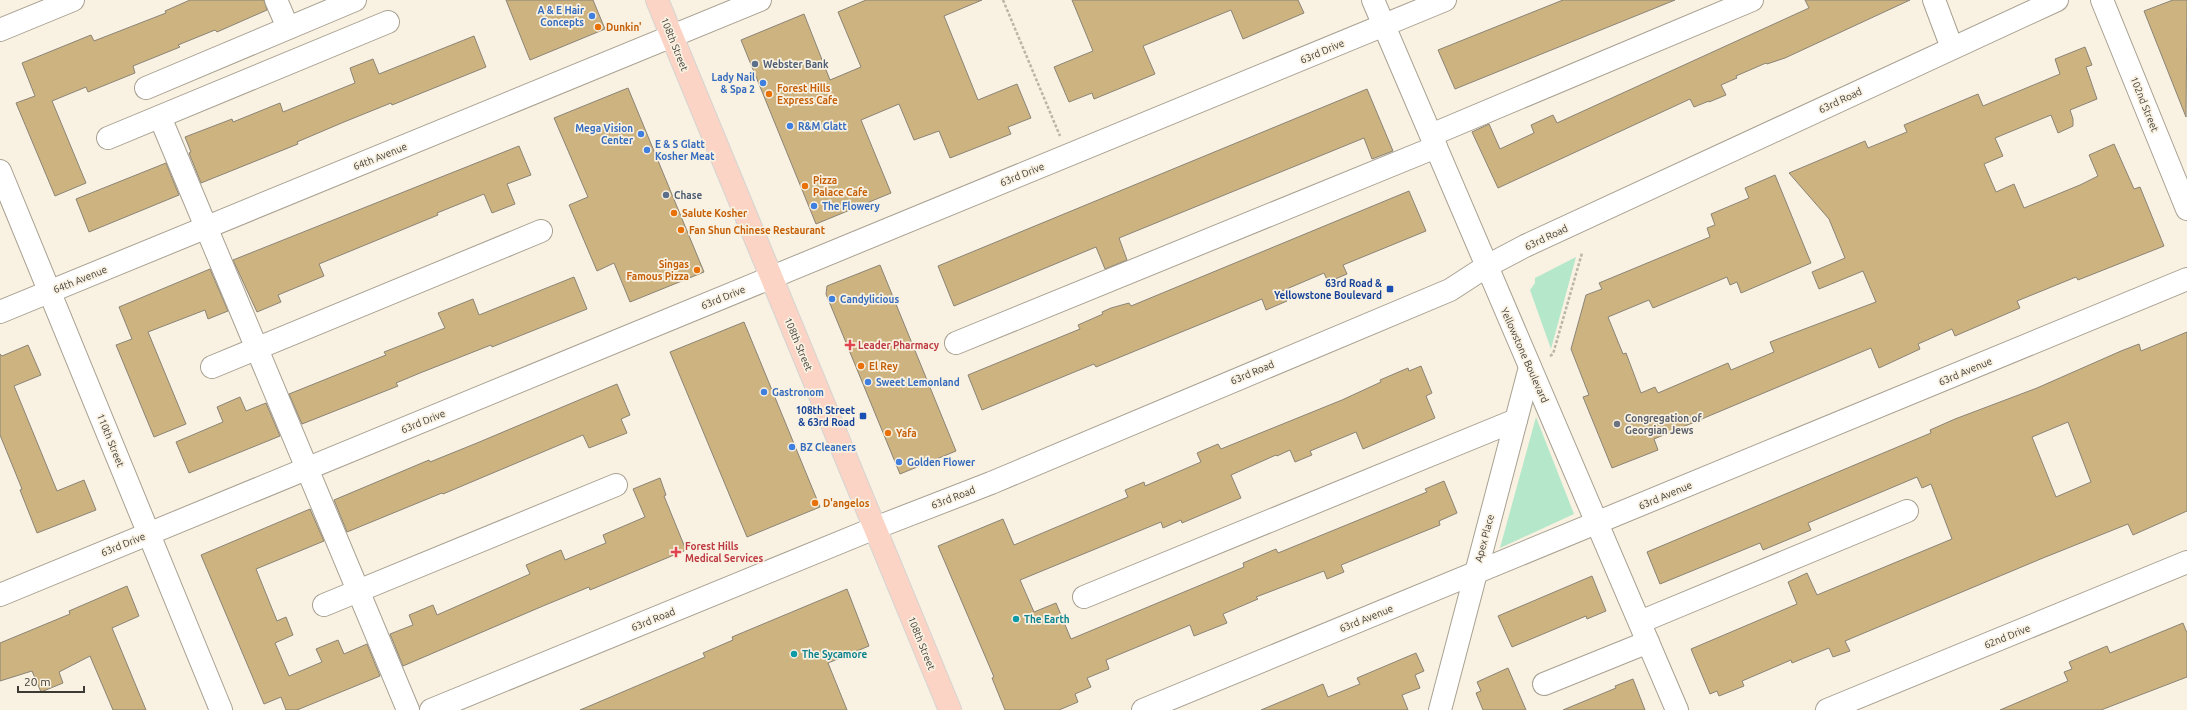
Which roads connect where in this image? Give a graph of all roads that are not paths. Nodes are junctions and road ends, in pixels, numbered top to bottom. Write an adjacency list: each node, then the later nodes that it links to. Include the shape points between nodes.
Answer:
1 (73, 0): 15 (street)
2 (276, 0): 14 (street)
3 (355, 0): 14 (street)
4 (657, 0): 16 (main road, 108th Street)
5 (760, 0): 16 (street, 64th Avenue)
6 (1374, 0): 13 (street, Yellowstone Boulevard)
7 (1445, 0): 13 (street, 63rd Drive)
8 (1752, 0): 21 (street)
9 (1934, 0): 17 (street)
10 (2057, 0): 17 (street, 63rd Road)
11 (2102, 0): 23 (street, 102nd Street)
12 (388, 22): 19 (street)
13 (1384, 26): 21 (street, Yellowstone Boulevard); 27 (street, 63rd Drive)
14 (288, 28): 18 (street)
15 (0, 30)
16 (672, 36): 24 (street, 64th Avenue); 27 (main road, 108th Street)
17 (1952, 48): 26 (street, 63rd Road)
18 (146, 88)
19 (160, 117): 20 (street); 24 (street)
20 (108, 138)
21 (1433, 141): 26 (street, Yellowstone Boulevard); 31 (street)
22 (0, 171): 29 (street, 110th Street)
23 (2187, 209)
24 (207, 227): 29 (street, 64th Avenue); 32 (street)
25 (541, 232): 32 (street)
26 (1487, 266): 34 (street, Yellowstone Boulevard); 40 (street, 63rd Road, via 1450,290 991,483)
27 (771, 278): 36 (street, 63rd Drive); 40 (main road, 108th Street)
28 (2187, 279): 39 (street, 63rd Avenue)
29 (50, 292): 30 (street, 64th Avenue); 41 (street, 110th Street)
30 (0, 312)
31 (956, 344)
32 (258, 348): 33 (street); 36 (street)
33 (212, 367)
34 (1530, 367): 35 (street, Apex Place); 39 (street, Yellowstone Boulevard)
35 (1516, 420): 43 (street, Apex Place); 46 (street)
36 (308, 468): 41 (street, 63rd Drive); 44 (street)
37 (616, 486): 44 (street)
38 (1907, 511): 48 (street)
39 (1599, 523): 43 (street, 63rd Avenue); 48 (street, Yellowstone Boulevard)
40 (875, 528): 52 (street, 63rd Road); 53 (main road, 108th Street)
41 (149, 534): 45 (street, 63rd Drive); 50 (street, 110th Street)
42 (2187, 562): 57 (street, 62nd Drive)
43 (1474, 574): 54 (street, 63rd Avenue); 55 (street, Apex Place)
44 (359, 591): 47 (street); 51 (street)
45 (0, 595)
46 (1084, 597)
47 (324, 605)
48 (1644, 632): 49 (street); 56 (street, Yellowstone Boulevard)
49 (1544, 684)
50 (221, 710)
51 (408, 710)
52 (432, 710)
53 (950, 710)
54 (1143, 710)
55 (1440, 710)
56 (1677, 710)
57 (1827, 710)

